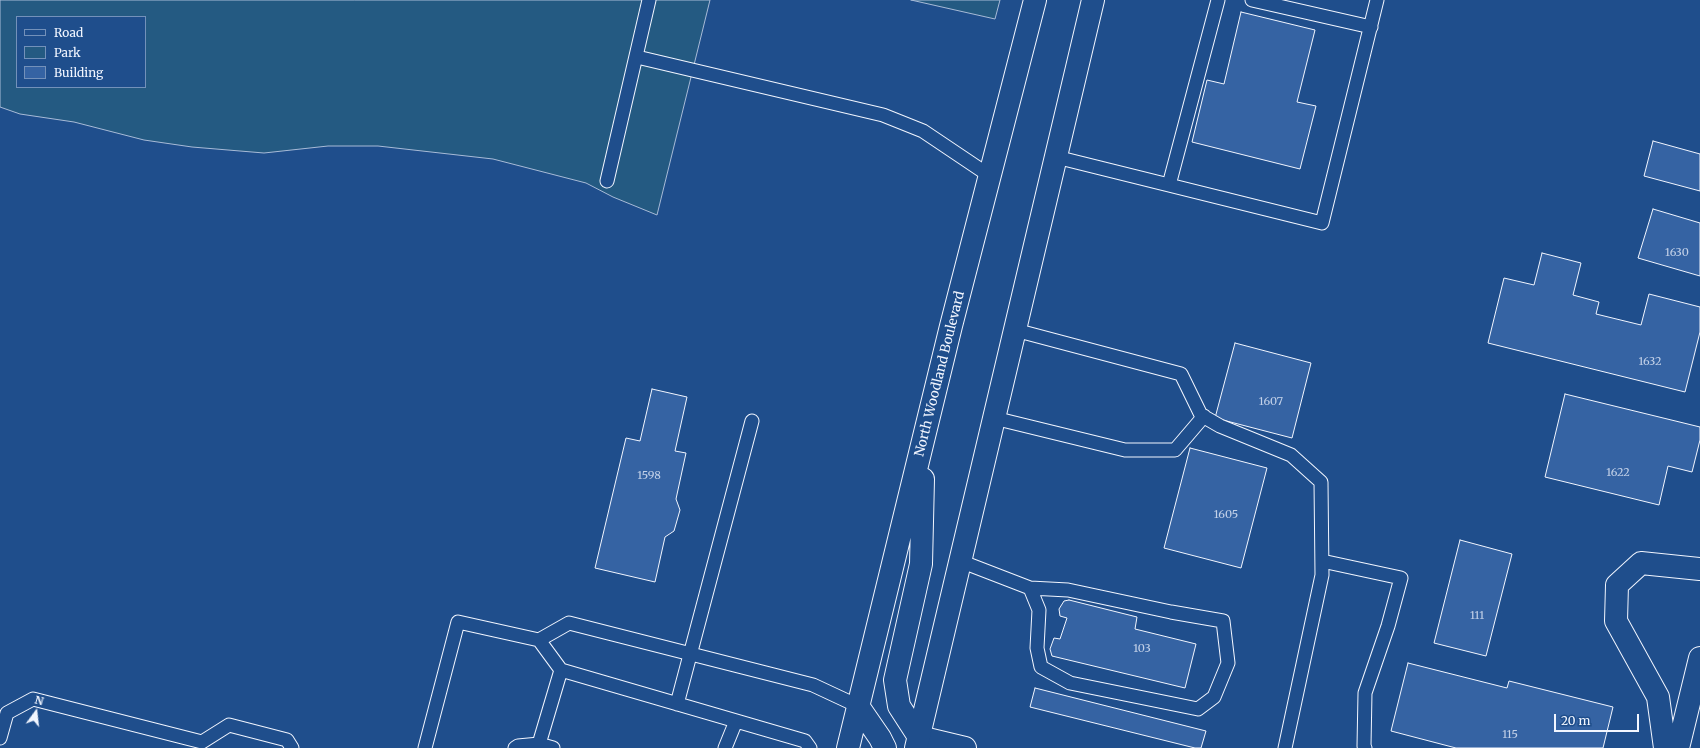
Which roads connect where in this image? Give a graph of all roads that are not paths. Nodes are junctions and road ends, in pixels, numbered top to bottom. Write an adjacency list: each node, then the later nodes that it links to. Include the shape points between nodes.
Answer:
1 (649, 0): 8 (lane)
2 (1035, 0): 10 (main road, North Woodland Boulevard)
3 (1093, 0): 9 (main road)
4 (1218, 0): 12 (lane)
5 (1252, 0): 7 (lane)
6 (1377, 0): 7 (lane)
7 (1371, 27): 12 (lane, via 1322,222)
8 (637, 57): 10 (lane, via 876,113 923,131); 11 (lane)
9 (1056, 157): 12 (lane); 13 (main road)
10 (990, 176): 17 (main road, North Woodland Boulevard)
11 (607, 181)
12 (1169, 185)
13 (1015, 330): 14 (lane, via 1181,374 1201,415); 15 (main road)
14 (1204, 416): 15 (lane, via 1175,450 1125,450); 18 (lane, via 1220,426 1291,455 1321,482)
15 (994, 418): 19 (main road)
16 (752, 421): 23 (lane)
17 (924, 438): 27 (main road, North Woodland Boulevard); 30 (main road, via 921,564 895,680 899,706)
18 (1322, 561): 41 (lane, via 1322,575); 42 (lane, via 1401,578 1388,626 1364,693)
19 (960, 562): 21 (lane); 30 (main road)
20 (1700, 569): 43 (main road, via 1641,563 1617,585 1616,621 1658,697)
21 (1030, 588): 21 (lane, via 1039,610 1038,648 1041,668 1070,683 1198,709 1214,697 1228,663 1222,621 1068,590)
22 (539, 640): 23 (lane, via 569,623); 25 (lane); 33 (lane, via 458,622)
23 (690, 654): 26 (lane); 27 (lane, via 813,685)
24 (1700, 658): 44 (main road)
25 (561, 670): 26 (lane); 31 (lane)
26 (677, 704): 28 (lane)
27 (858, 706): 38 (main road, North Woodland Boulevard); 39 (main road)
28 (736, 721): 36 (lane); 37 (lane, via 805,741)
29 (0, 738): 32 (lane, via 7,713 33,699 202,742 229,725 287,740)
30 (918, 742): 40 (main road)
31 (539, 744): 34 (lane); 35 (lane)
32 (292, 748)
33 (425, 748)
34 (515, 748)
35 (553, 748)
36 (725, 748)
37 (810, 748)
38 (848, 748)
39 (885, 748)
40 (965, 748)
41 (1286, 748)
42 (1365, 748)
43 (1665, 748)
44 (1678, 748)

